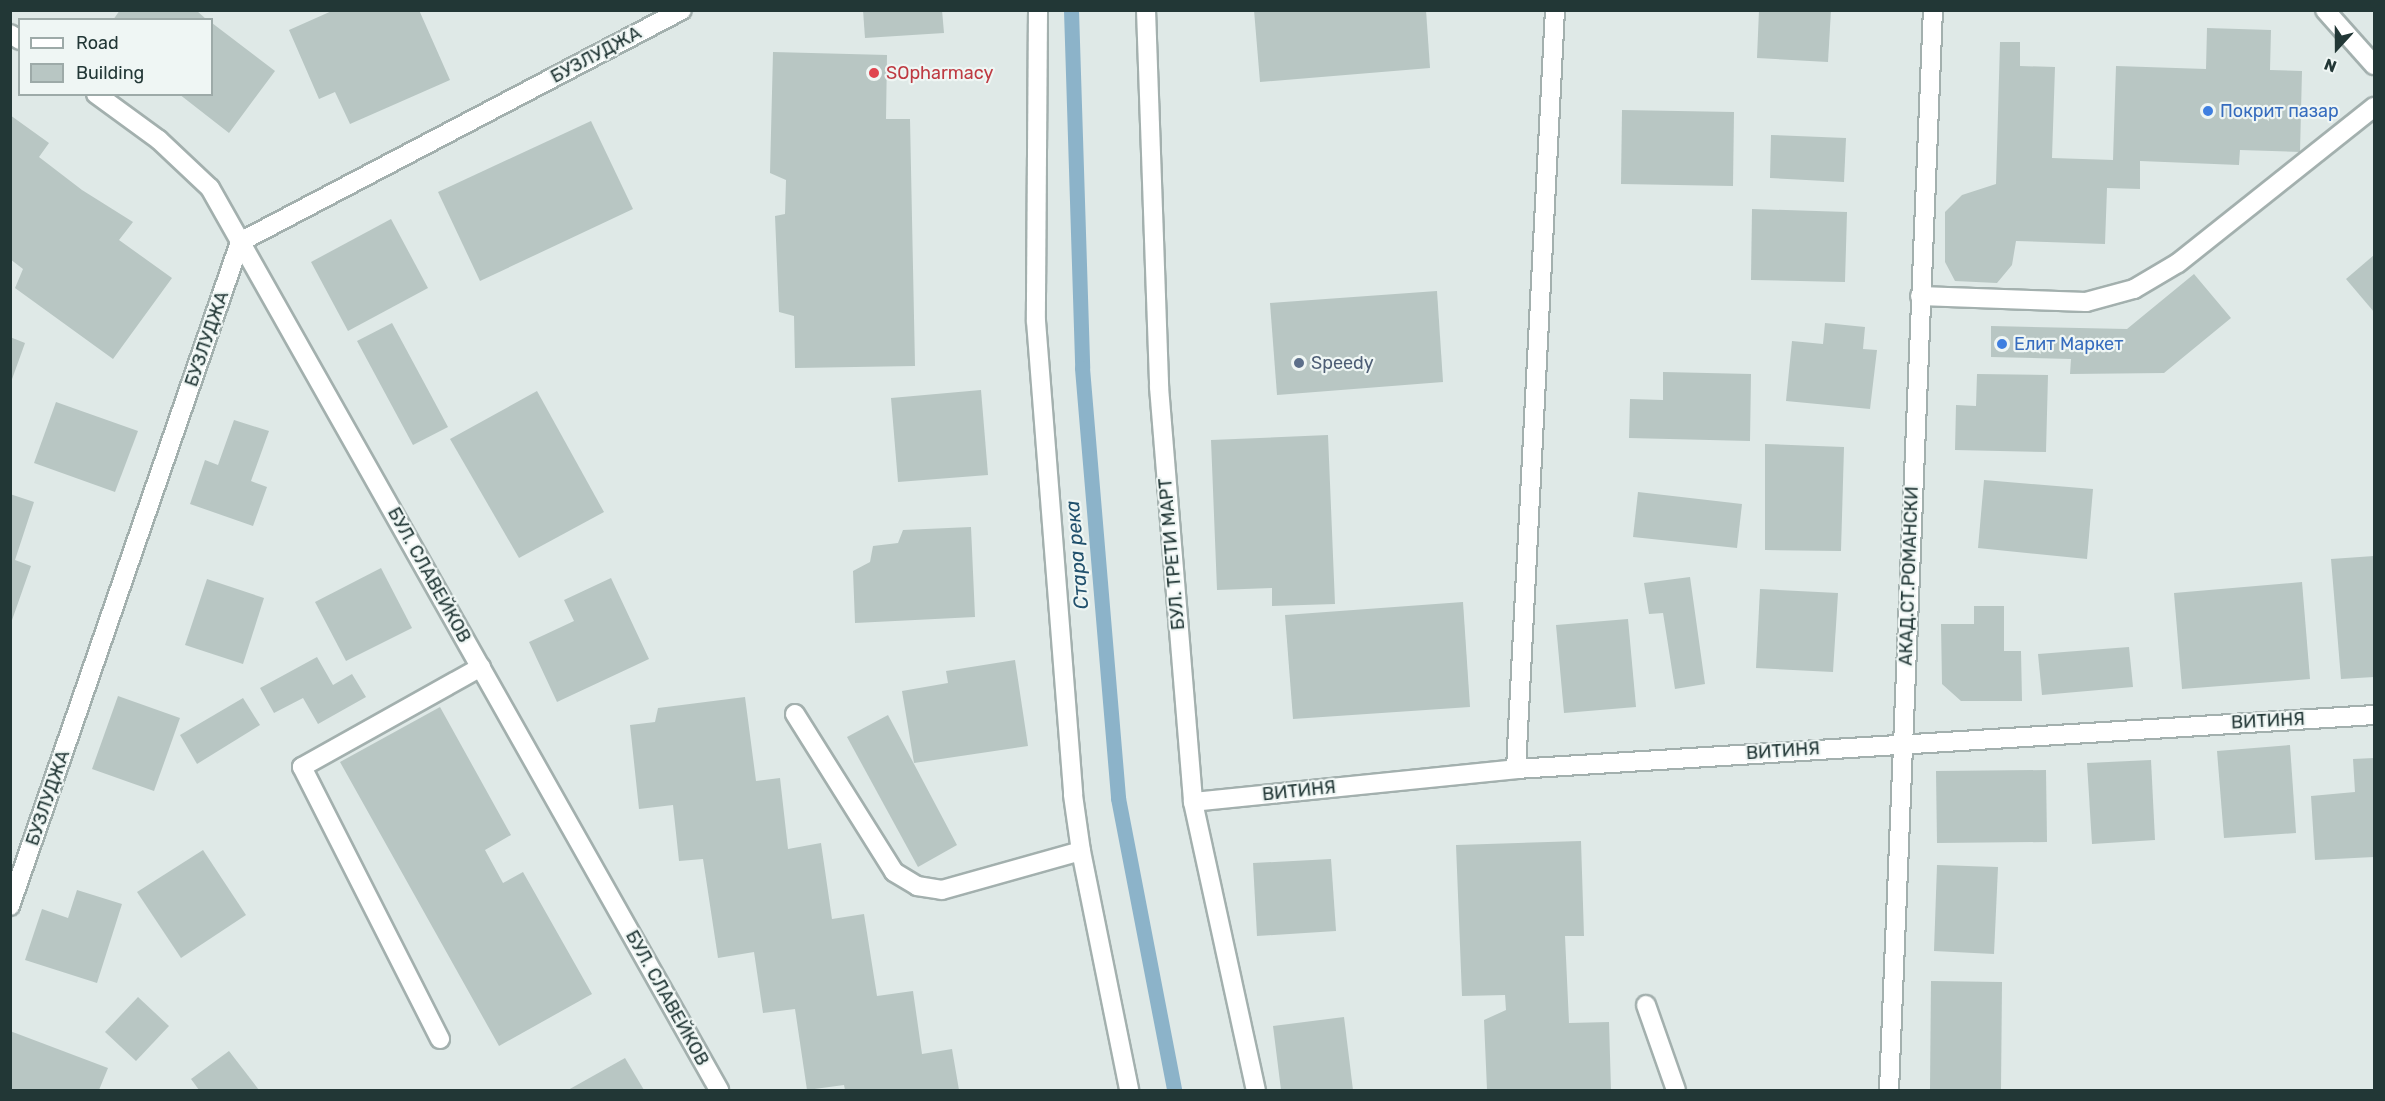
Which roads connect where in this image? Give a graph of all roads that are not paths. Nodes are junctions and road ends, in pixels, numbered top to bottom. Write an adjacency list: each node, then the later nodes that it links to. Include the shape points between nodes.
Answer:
1 (682, 10): 10 (street, БУЗЛУДЖА)
2 (1038, 10): 18 (street, via 1036,321 1072,783)
3 (1146, 10): 17 (street, БУЛ. ТРЕТИ МАРТ, via 1159,387)
4 (1554, 10): 16 (street)
5 (1933, 10): 11 (street, АКАД.СТ.РОМАНСКИ)
6 (2325, 10): 7 (street)
7 (2374, 65)
8 (99, 96): 10 (street, БУЛ. СЛАВЕЙКОВ, via 159,141 210,188)
9 (2374, 107): 11 (street, via 2178,264 2134,289 2086,302)
10 (240, 242): 12 (street, БУЛ. СЛАВЕЙКОВ); 19 (street, БУЗЛУДЖА)
11 (1920, 296): 15 (street, АКАД.СТ.РОМАНСКИ)
12 (481, 667): 21 (street, via 302,767); 22 (street, БУЛ. СЛАВЕЙКОВ)
13 (795, 714): 18 (street, via 894,873 917,886 942,890)
14 (2374, 715): 15 (street, ВИТИНЯ)
15 (1902, 743): 16 (street, ВИТИНЯ); 26 (street, АКАД.СТ.РОМАНСКИ)
16 (1516, 769): 17 (street, ВИТИНЯ)
17 (1193, 802): 24 (street, БУЛ. ТРЕТИ МАРТ)
18 (1081, 851): 23 (street)
19 (10, 906)
20 (1646, 1005): 25 (street)
21 (440, 1039)
22 (719, 1090)
23 (1129, 1090)
24 (1256, 1090)
25 (1676, 1090)
26 (1889, 1090)

